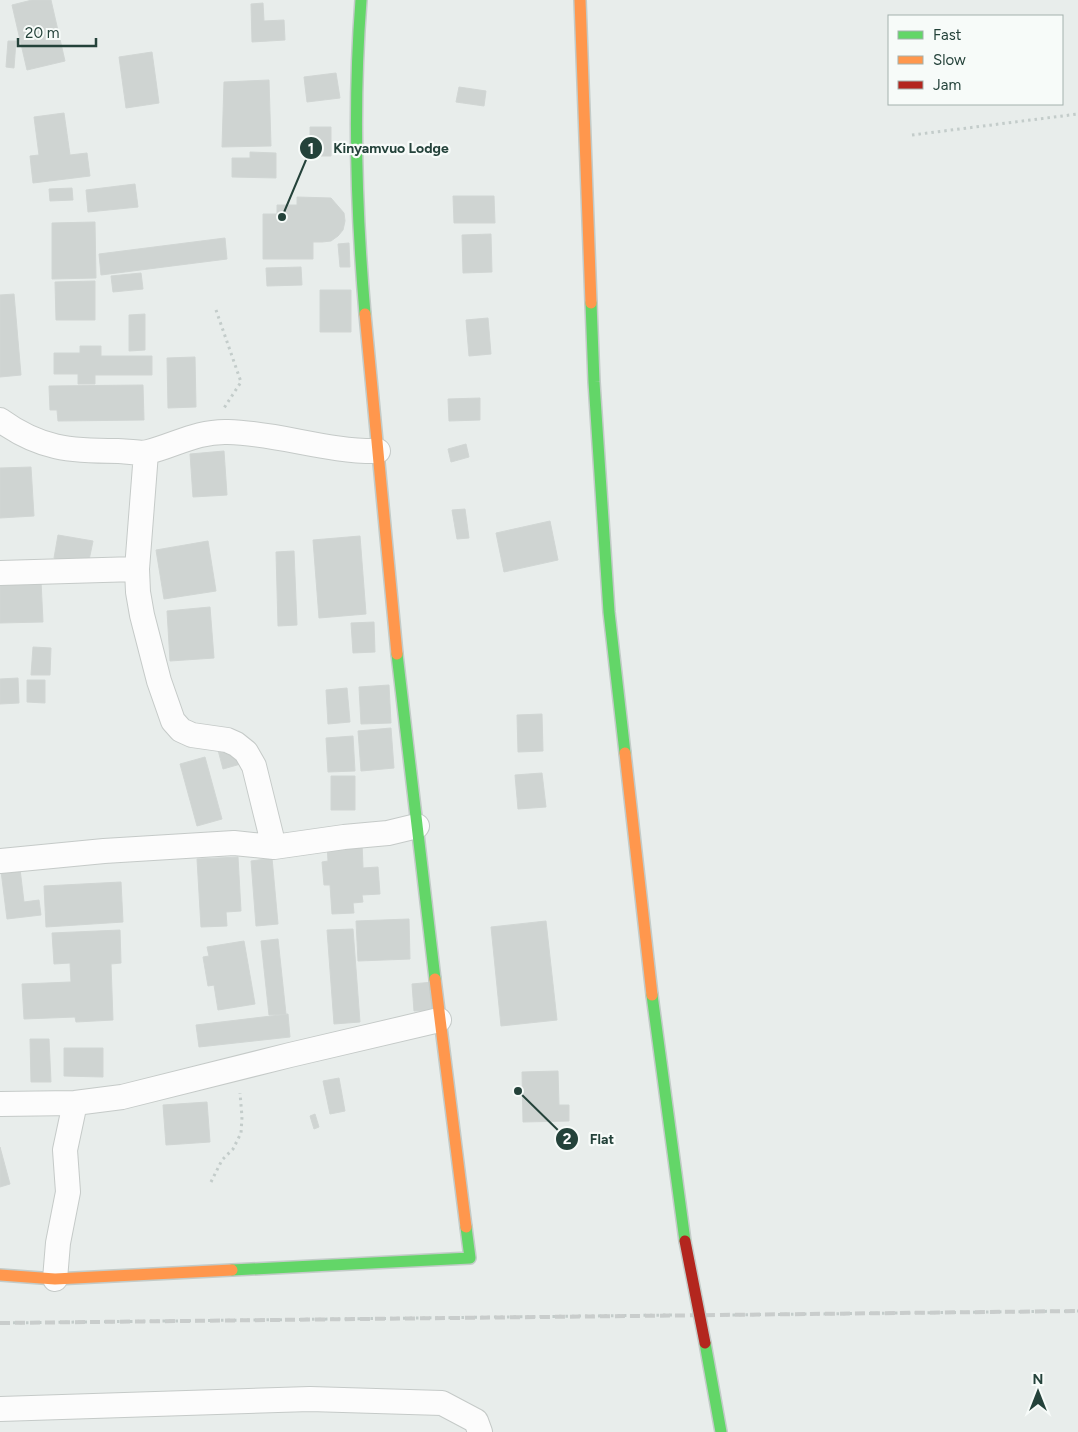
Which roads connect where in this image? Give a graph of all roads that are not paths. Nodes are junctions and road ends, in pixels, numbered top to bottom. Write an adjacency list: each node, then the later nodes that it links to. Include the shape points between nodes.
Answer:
1 (362, 0): 4 (main road, via 356,52 355,166 362,286)
2 (580, 0): 18 (main road, bridge, via 594,382 609,612 656,1027 686,1241)
3 (0, 420): 5 (street, via 48,446 78,451)
4 (378, 450): 5 (street, via 358,451 210,432); 8 (main road)
5 (146, 453): 6 (street)
6 (137, 569): 7 (street); 9 (street, via 142,615 173,721 192,735 227,740 246,752 254,766)
7 (0, 573)
8 (417, 826): 9 (street, via 388,833); 11 (main road)
9 (274, 847): 10 (street, via 234,843)
10 (0, 861)
11 (439, 1020): 12 (street, via 122,1097); 15 (main road, via 470,1258)
12 (75, 1103): 13 (street); 15 (street, via 65,1150 68,1192)
13 (0, 1104)
14 (0, 1275): 15 (main road)
15 (54, 1279)
16 (0, 1409): 17 (street, via 310,1399 442,1404 476,1421)
17 (480, 1432)
18 (721, 1432)

